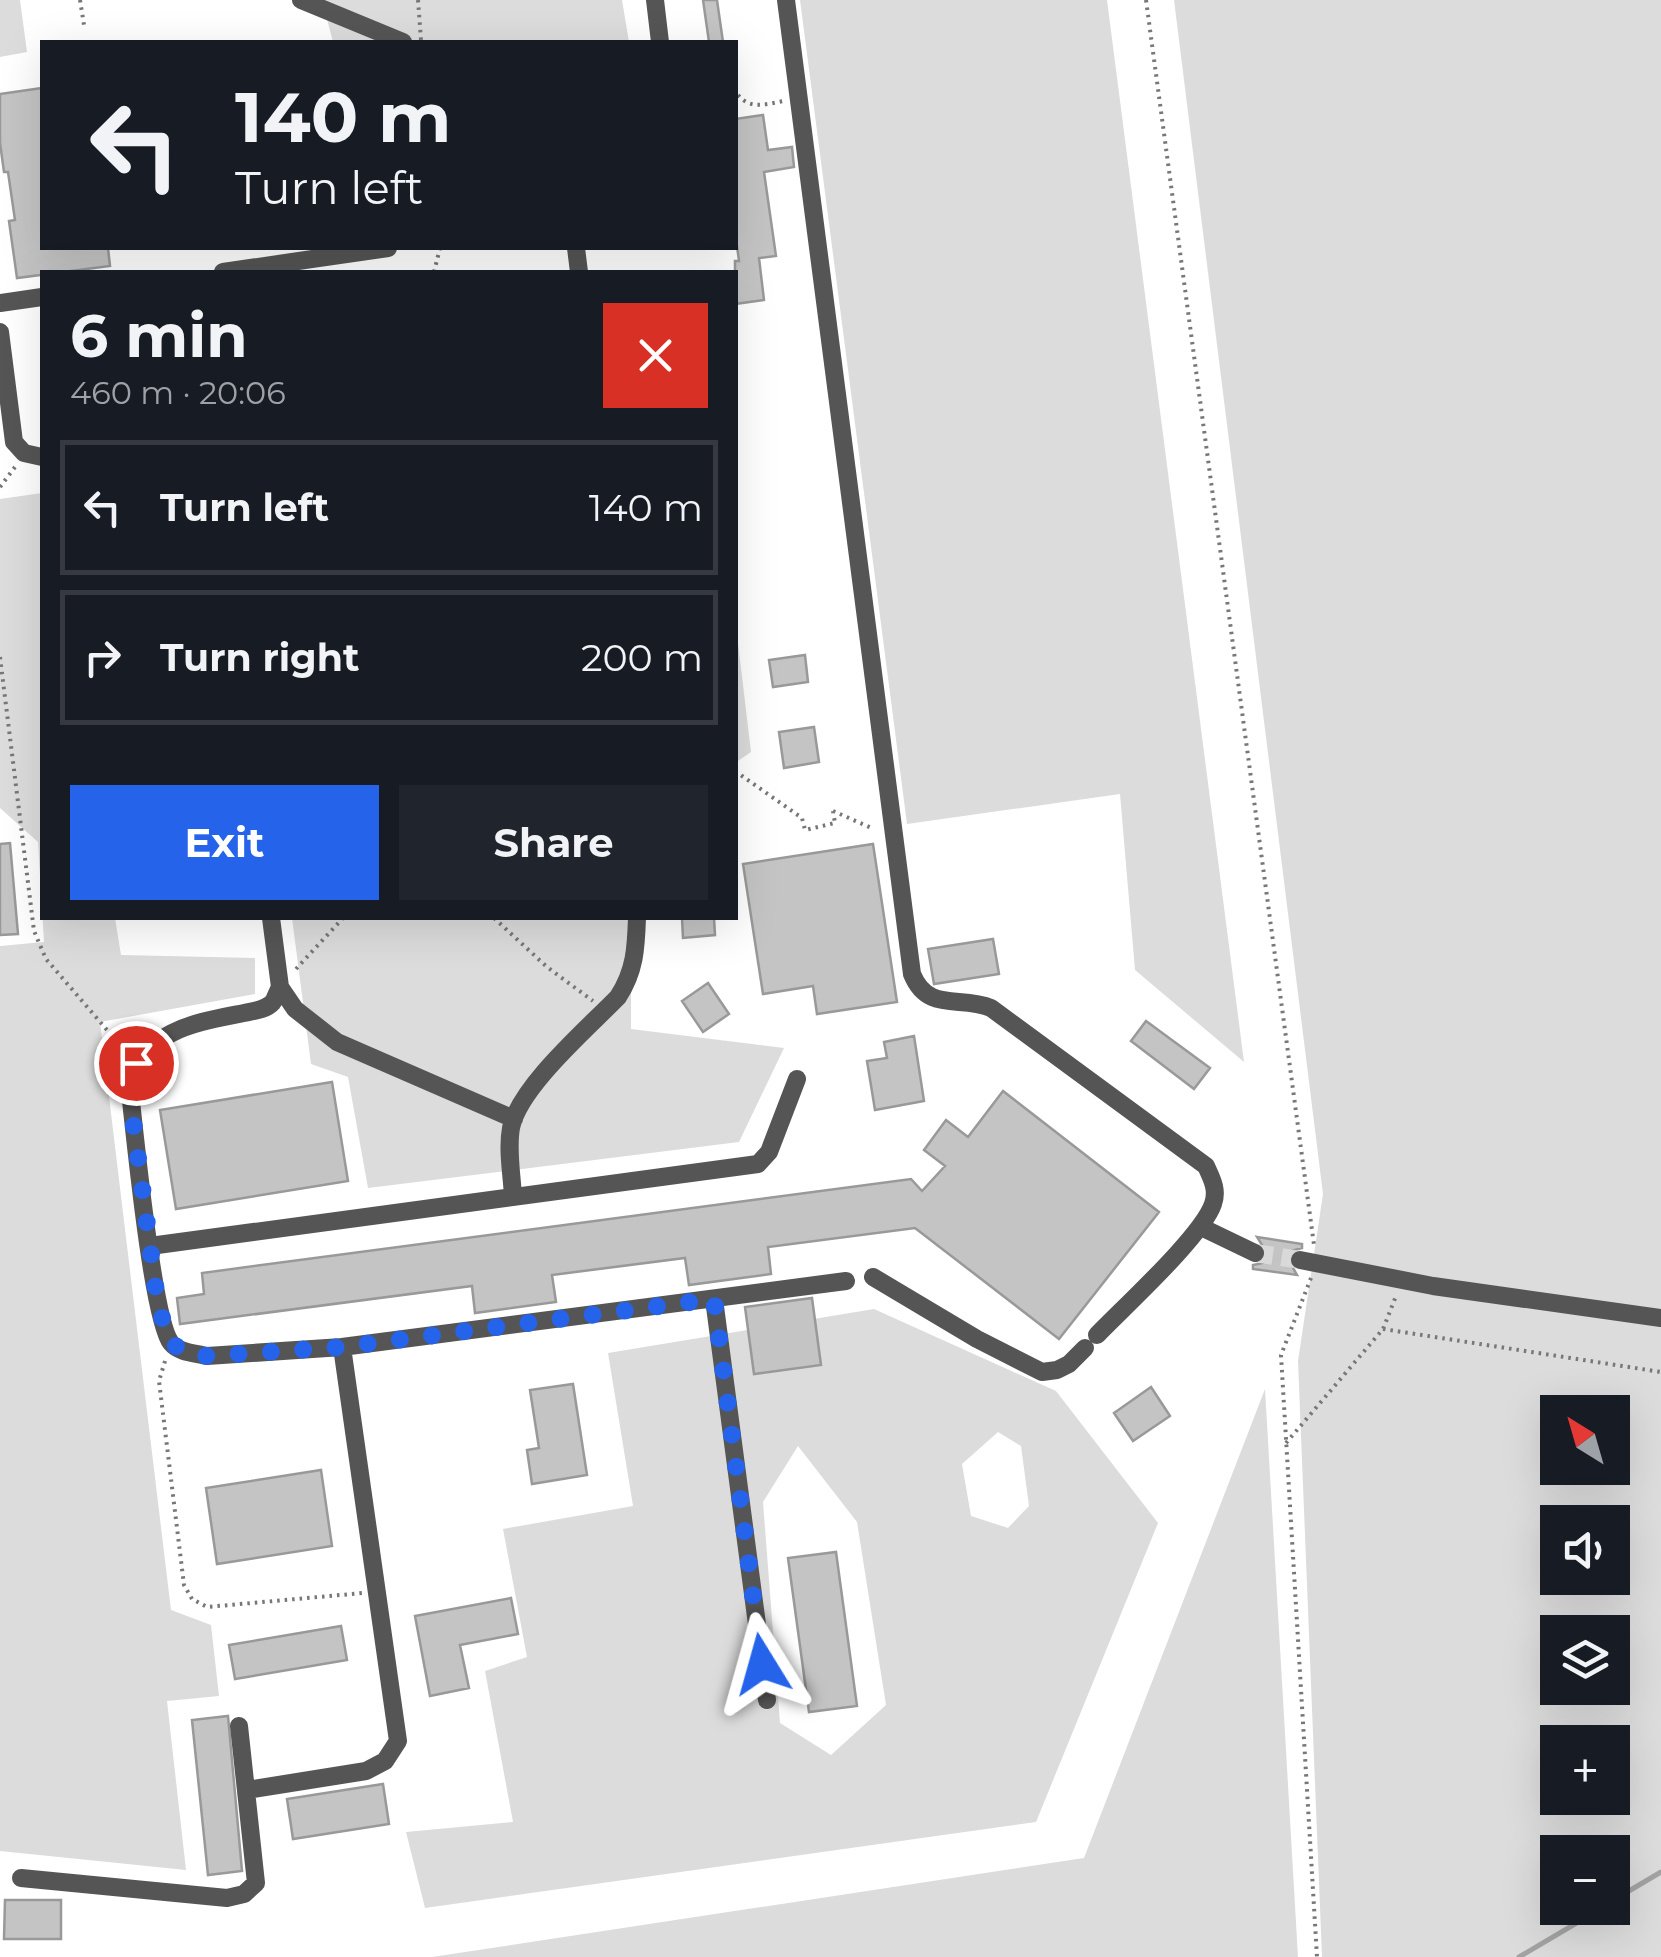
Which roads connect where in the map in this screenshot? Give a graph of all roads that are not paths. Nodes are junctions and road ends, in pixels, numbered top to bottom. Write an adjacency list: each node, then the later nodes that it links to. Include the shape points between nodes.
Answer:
1 (301, 0): 4 (street)
2 (654, 0): 5 (street)
3 (786, 0): 18 (street, via 912,974 928,997 991,1008 1206,1166 1214,1203)
4 (398, 40)
5 (660, 40)
6 (374, 250): 7 (street)
7 (236, 270)
8 (40, 298): 9 (street)
9 (0, 303)
10 (0, 332): 11 (street, via 14,442)
11 (33, 455)
12 (271, 920): 14 (street)
13 (638, 920): 16 (street, via 628,981 529,1090)
14 (280, 988): 16 (street, via 337,1042); 19 (street, via 262,1010 184,1026 136,1063 128,1083)
15 (797, 1079): 17 (street, via 770,1152 758,1164)
16 (514, 1119): 17 (street)
17 (514, 1198): 19 (street)
18 (1201, 1226): 20 (street); 22 (street, via 1058,1370 1042,1372)
19 (150, 1246): 26 (street, via 158,1306 171,1343 185,1352)
20 (1255, 1253)
21 (1308, 1261): 25 (street)
22 (873, 1277)
23 (846, 1281): 24 (street)
24 (714, 1299): 26 (street); 27 (street)
25 (1661, 1318)
26 (342, 1347): 29 (street, via 398,1742 386,1761 366,1772)
27 (767, 1700)
28 (239, 1726): 29 (street)
29 (247, 1790): 30 (street, via 256,1883 244,1894 227,1898)
30 (21, 1878)

